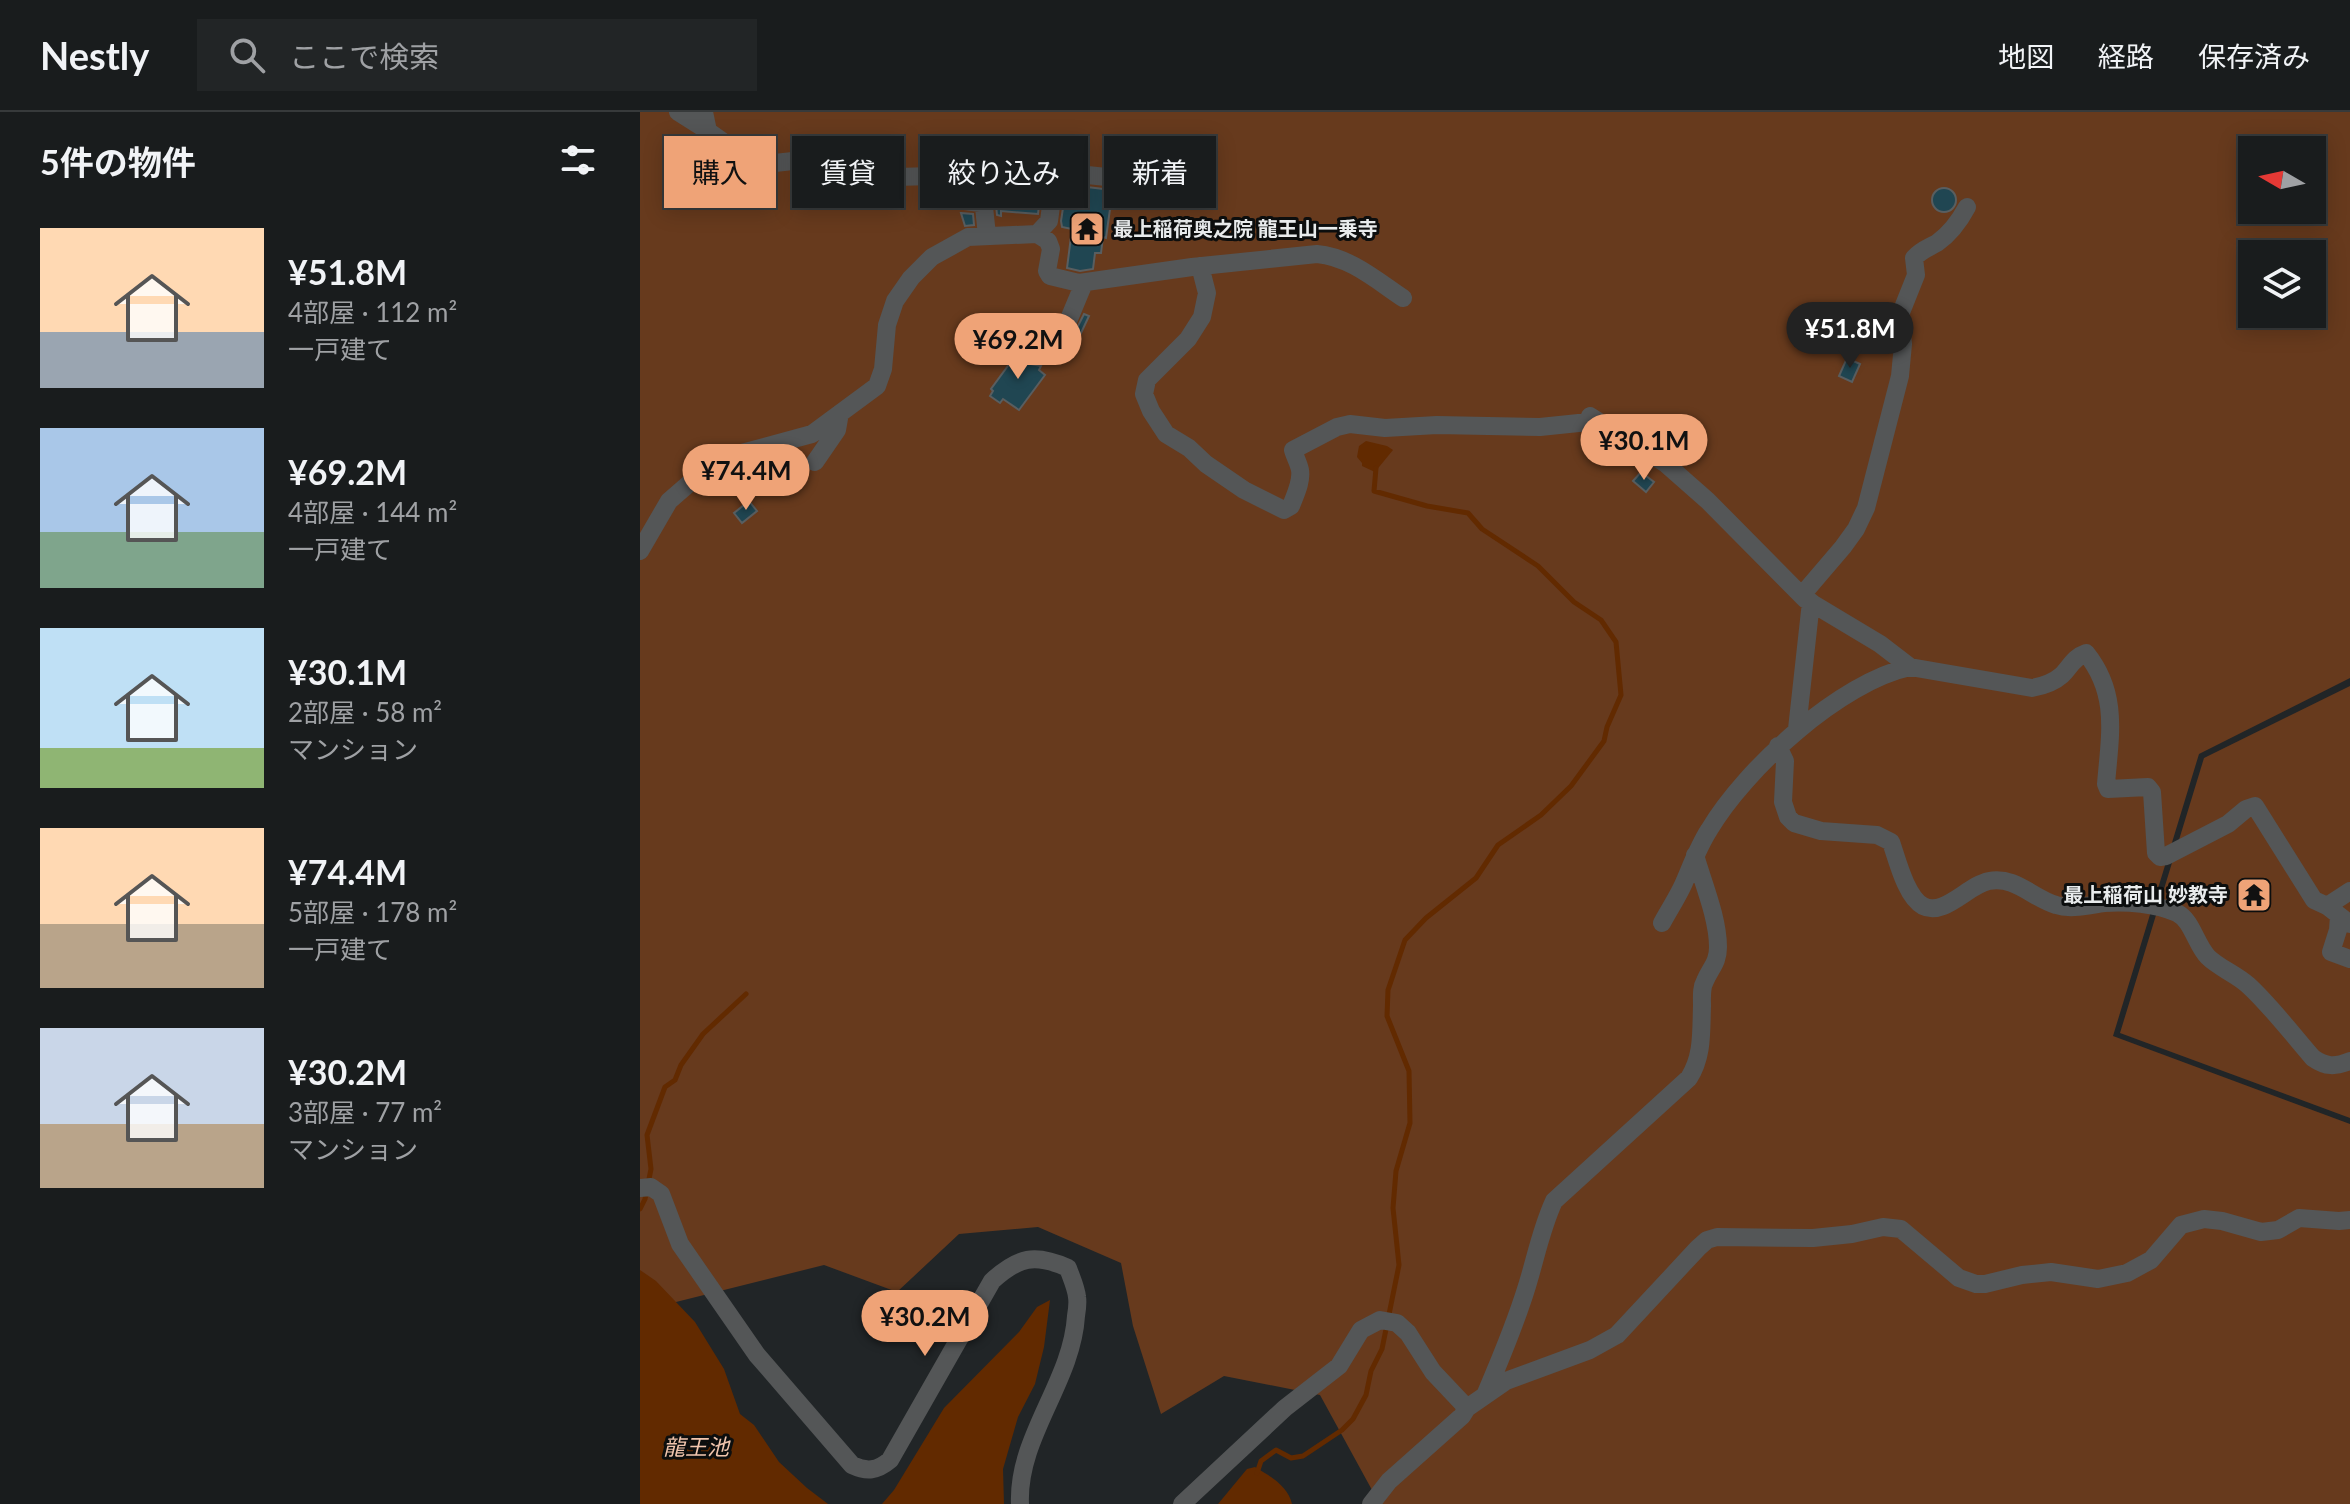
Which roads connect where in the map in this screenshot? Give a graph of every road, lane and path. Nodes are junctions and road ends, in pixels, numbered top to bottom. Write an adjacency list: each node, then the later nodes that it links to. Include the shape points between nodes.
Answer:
1 (678, 112): 2 (street)
2 (706, 121): 6 (street, via 756,165 813,162 845,173 869,168 896,177 933,176 951,198 984,207)
3 (1104, 177): 5 (street, via 1060,177 1049,221)
4 (1967, 207): 16 (street, via 1957,226 1914,258 1916,275 1900,315 1900,376 1866,508)
5 (1037, 234): 6 (street); 8 (street, via 1051,249 1050,276)
6 (987, 235): 11 (street, via 968,237 932,257 911,278 887,325 877,386)
7 (1200, 266): 8 (street); 9 (street, via 1334,255); 12 (street, via 1207,293 1202,317 1147,380 1144,394 1166,434 1244,490 1284,510 1300,483 1293,450 1297,446 1350,424)
8 (1084, 283): 10 (street, via 1069,319)
9 (1403, 298)
10 (1038, 355)
11 (840, 413): 14 (street, via 837,430); 15 (street, via 812,434 738,454 700,474 669,501)
12 (1385, 428): 13 (street); 16 (street, via 1540,427 1590,416 1666,464)
13 (1402, 442)
14 (815, 462)
15 (640, 551)
16 (1806, 599): 17 (street); 18 (street)
17 (1910, 667): 18 (street, via 1839,699); 22 (street, via 2032,688 2061,677 2086,653 2106,690 2111,716 2106,784 2108,789 2148,787 2152,792 2156,853 2166,856 2255,806 2314,900)
18 (1797, 729): 19 (street)
19 (1778, 746): 20 (street, via 1717,818); 25 (street, via 1785,761 1783,802 1788,817 1821,831 1877,835 1891,842 1910,892 1924,907 1935,909 1973,887 2001,880 2054,905 2124,904 2170,910 2182,915 2207,957 2248,985 2313,1058 2335,1066)
20 (1695, 855): 23 (street); 28 (street, via 1718,946 1702,992 1698,1065 1554,1201)
21 (2350, 891): 22 (street)
22 (2339, 916): 24 (street, via 2331,952)
23 (1662, 923)
24 (2350, 959)
25 (2350, 1061)
26 (640, 1188): 30 (street, via 661,1194 680,1244 757,1355 852,1465 862,1470 880,1468 890,1460 992,1281 1027,1258 1068,1268 1077,1298 1076,1327 1068,1363 1023,1466)
27 (2350, 1220): 28 (street, via 2299,1218 2278,1230 2261,1232 2204,1219 2181,1225 2151,1260 2127,1273 2098,1279 2051,1272 1985,1284 1959,1278 1901,1229 1813,1238 1717,1237 1698,1248 1617,1335 1506,1381)
28 (1485, 1395): 29 (street)
29 (1467, 1408): 31 (street, via 1433,1372 1408,1333 1397,1323 1380,1320 1361,1330 1339,1366 1285,1408); 32 (street)
30 (1020, 1504)
31 (1182, 1504)
32 (1371, 1504)

